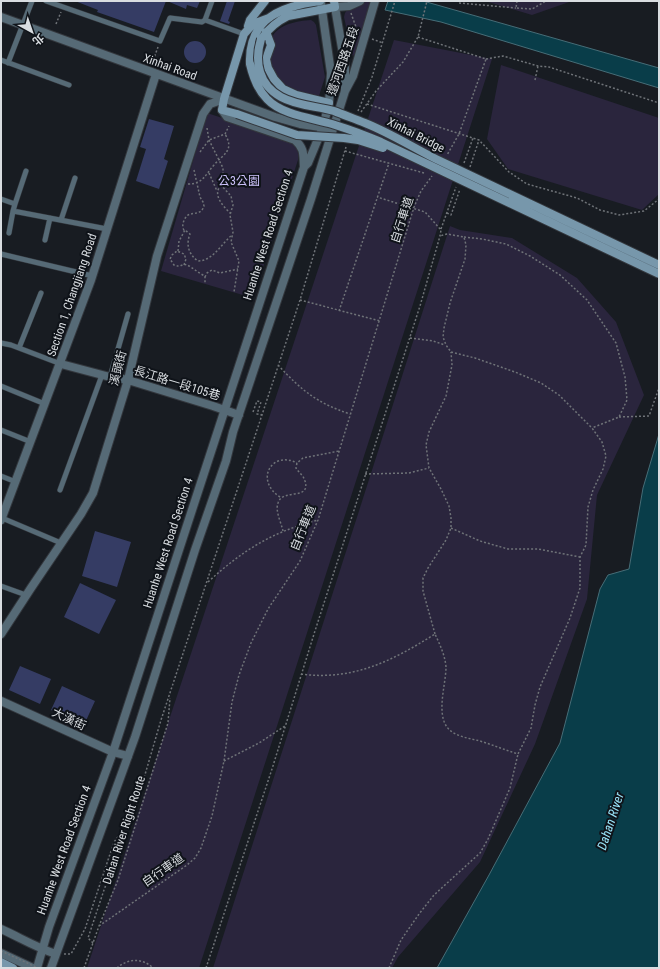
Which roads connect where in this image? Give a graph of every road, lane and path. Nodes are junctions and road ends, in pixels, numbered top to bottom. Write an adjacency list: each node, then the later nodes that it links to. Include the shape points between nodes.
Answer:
1 (32, 1): 22 (lane)
2 (46, 1): 14 (lane)
3 (212, 1): 20 (lane)
4 (264, 1): 23 (main road, via 250,20)
5 (321, 1): 16 (street, Huanhe West Road Section 4); 19 (main road, via 279,11)
6 (360, 1): 13 (street, via 349,6)
7 (375, 1): 37 (street, 還河西路五段, via 353,76)
8 (395, 1): 29 (path)
9 (427, 1): 26 (path)
10 (517, 1): 15 (path)
11 (546, 1): 15 (path, via 532,9)
12 (459, 3): 15 (path)
13 (335, 4): 16 (main road); 37 (street, via 345,66)
14 (63, 7): 21 (path); 28 (lane)
15 (516, 8)
16 (321, 10): 25 (main road, via 288,16); 39 (street, Huanhe West Road Section 4, via 331,73)
17 (350, 10): 24 (path)
18 (1, 17): 22 (street, Xinhai Road)
19 (269, 18): 23 (main road, via 253,24); 53 (main road, Xinhai Bridge, bridge, via 260,27 250,52 250,64 258,89 268,100 279,108 363,134)
20 (205, 20): 23 (lane); 28 (lane, via 202,22 170,18)
21 (56, 24)
22 (22, 26): 32 (lane); 34 (street, Xinhai Road)
23 (244, 34): 38 (main road)
24 (359, 34)
25 (264, 36): 39 (main road, via 270,45 266,58 274,80 283,89 296,95); 91 (main road, Xinhai Bridge, bridge, via 257,50 259,69 265,82 281,97 335,112 382,130)
26 (418, 37): 30 (path); 41 (path, via 403,62)
27 (373, 39): 29 (path)
28 (160, 41): 34 (path, via 154,58)
29 (383, 43): 41 (path, via 357,116)
30 (486, 59): 33 (path, via 503,56); 48 (path)
31 (1, 60): 32 (lane)
32 (8, 62): 36 (lane)
33 (538, 66): 35 (path); 40 (path, via 549,67)
34 (156, 74): 38 (street, Xinhai Road); 81 (street, Section 1, Changjiang Road)
35 (535, 80)
36 (69, 85)
37 (345, 91): 46 (street, 還河西路五段)
38 (224, 99): 42 (main road); 45 (street, Xinhai Road, via 300,124); 111 (street, 溪頭街, via 210,104 202,114 157,256)
39 (329, 103): 45 (street, Huanhe West Road Section 4)
40 (659, 103)
41 (366, 104): 48 (path)
42 (222, 110): 53 (main road, bridge, via 297,135 358,140); 59 (street, via 227,117 296,140 301,146)
43 (230, 123): 47 (path)
44 (206, 124): 49 (path)
45 (323, 128): 46 (street, Xinhai Road); 59 (street, Huanhe West Road Section 4)
46 (333, 129): 117 (street)
47 (225, 134): 49 (path); 56 (path, via 228,147 226,154)
48 (459, 134): 50 (path); 55 (path)
49 (209, 140): 54 (path); 56 (path)
50 (479, 140): 60 (path); 73 (path, via 508,172 527,184 577,198 600,210 619,215 644,211)
51 (348, 142): 52 (path)
52 (345, 151): 57 (path); 99 (path)
53 (401, 152): 93 (main road, Xinhai Bridge, bridge)
54 (197, 156)
55 (445, 158)
56 (219, 160): 62 (path); 69 (path, via 223,173)
57 (389, 163): 63 (path); 71 (path)
58 (194, 166): 66 (path)
59 (304, 167): 115 (street, Huanhe West Road Section 4)
60 (470, 168)
61 (26, 171): 74 (lane)
62 (209, 172): 66 (path); 70 (path)
63 (425, 173)
64 (432, 175): 75 (path, 自行車道)
65 (75, 178): 80 (lane)
66 (196, 183): 67 (path); 82 (path, via 204,206 199,213 187,216 183,225)
67 (186, 184)
68 (462, 184): 77 (path, via 451,215)
69 (221, 185): 70 (path); 78 (path, via 231,196)
70 (217, 193): 78 (path, via 220,202)
71 (377, 197): 75 (path); 100 (path)
72 (1, 199): 74 (lane)
73 (659, 199)
74 (15, 204): 76 (lane)
75 (414, 208): 85 (path, via 425,212 435,222 441,230); 102 (path, 自行車道)
76 (13, 212): 79 (lane); 83 (lane)
77 (447, 213)
78 (231, 214): 84 (path, via 234,232)
79 (50, 218): 80 (lane); 87 (lane)
80 (61, 220): 81 (lane)
81 (107, 229): 94 (street, Section 1, Changjiang Road)
82 (185, 230): 84 (path, via 190,234 187,239 188,247 195,259 200,262 209,258); 88 (path, via 179,241)
83 (8, 232)
84 (232, 235): 92 (path, via 231,242 239,261)
85 (440, 236): 86 (path, via 448,234); 103 (path)
86 (464, 237): 105 (path, via 465,259 444,328 443,338); 120 (path, via 506,244 530,256 560,275 587,300 616,343 622,364 627,400)
87 (45, 240)
88 (178, 251): 90 (path, via 186,256); 90 (path, via 172,255 171,262 176,266)
89 (1, 254): 94 (lane)
90 (184, 265): 95 (path)
91 (659, 265)
92 (238, 269): 95 (path, via 220,273 212,270); 97 (path)
93 (659, 274)
94 (93, 276): 108 (street, Section 1, Changjiang Road)
95 (205, 277): 96 (path)
96 (205, 284)
97 (234, 292)
98 (41, 293): 106 (lane)
99 (300, 300): 100 (path); 109 (path)
100 (339, 311): 102 (path)
101 (128, 314): 110 (lane)
102 (380, 321): 119 (path, 自行車道)
103 (410, 338): 105 (path); 127 (path)
104 (1, 343): 106 (lane)
105 (446, 345): 107 (path)
106 (20, 348): 108 (lane)
107 (451, 352): 121 (path, via 495,365 541,383 559,395); 126 (path, via 452,365 446,396 429,432 426,445)
108 (61, 364): 110 (street, 長江路一段105巷); 114 (street, Section 1, Changjiang Road)
109 (278, 365): 118 (path); 119 (path, via 313,398)
110 (106, 376): 111 (street, 長江路一段105巷); 130 (lane)
111 (128, 380): 115 (street, 長江路一段105巷); 136 (street, 溪頭街, via 93,493)
112 (1, 386): 114 (lane)
113 (659, 388): 120 (path, via 649,416)
114 (45, 404): 123 (street, Section 1, Changjiang Road)
115 (223, 410): 117 (street, 長江路一段105巷); 147 (street, Huanhe West Road Section 4)
116 (254, 412): 118 (path, via 257,401 261,402 257,414)
117 (238, 415): 149 (street, via 226,461)
118 (262, 415): 138 (path)
119 (351, 415): 124 (path, 自行車道)
120 (619, 417): 121 (path)
121 (592, 428): 137 (path, via 602,442 606,456 588,507 586,545)
122 (1, 430): 123 (lane)
123 (31, 442): 129 (street, Section 1, Changjiang Road)
124 (339, 451): 125 (path, via 303,458); 133 (path, 自行車道)
125 (297, 463): 131 (path, via 296,468 304,477 305,488 301,493); 131 (path, via 283,460 274,463 269,470 266,478 268,486)
126 (429, 468): 127 (path, via 409,473); 134 (path, via 449,506)
127 (365, 474): 143 (path)
128 (1, 476): 129 (lane)
129 (16, 482): 132 (street, Section 1, Changjiang Road)
130 (60, 490)
131 (280, 498): 135 (path, via 277,509)
132 (1, 519): 136 (lane)
133 (318, 520): 135 (path); 150 (path, 自行車道, via 300,561 268,609 238,675)
134 (451, 528): 137 (path, via 480,541 508,549 538,550); 142 (path, via 423,578 423,591)
135 (283, 531): 138 (path, via 263,540)
136 (61, 543): 140 (street, 溪頭街)
137 (580, 557): 148 (path, via 580,588 540,687 531,728)
138 (207, 582): 144 (path)
139 (1, 586): 140 (lane)
140 (26, 595): 141 (street, 溪頭街)
141 (1, 634)
142 (435, 634): 143 (path, via 384,663 360,671 327,676); 148 (path, via 446,665 442,703 446,728 456,734)
143 (301, 674): 146 (path)
144 (171, 694): 151 (path, via 132,819 114,842); 152 (path, Dahan River Right Route, via 168,723 118,880)
145 (1, 701): 147 (street, 大漢街)
146 (285, 726): 150 (path); 166 (path)
147 (113, 752): 149 (street, 大漢街); 155 (street, Huanhe West Road Section 4, via 49,927)
148 (518, 754): 167 (path, via 510,788 480,853 434,895 401,940)
149 (128, 756): 157 (street)
150 (224, 761): 152 (path, 自行車道, via 212,816 195,858)
151 (112, 849): 154 (path, via 116,845 121,846 88,938); 157 (path, via 82,933 71,954)
152 (99, 926): 154 (path, Dahan River Right Route)
153 (1, 929): 155 (street)
154 (93, 943): 163 (path, Dahan River Right Route)
155 (43, 950): 157 (street); 161 (street, Huanhe West Road Section 4)
156 (1, 952): 160 (street, bridge); 161 (path, bridge)
157 (56, 954): 162 (street)
158 (1, 962): 159 (main road)
159 (13, 968)
160 (33, 968)
161 (38, 968)
162 (51, 968)
163 (84, 968)
164 (117, 968): 165 (path, via 136,960)
165 (153, 968)
166 (206, 968)
167 (389, 968)

